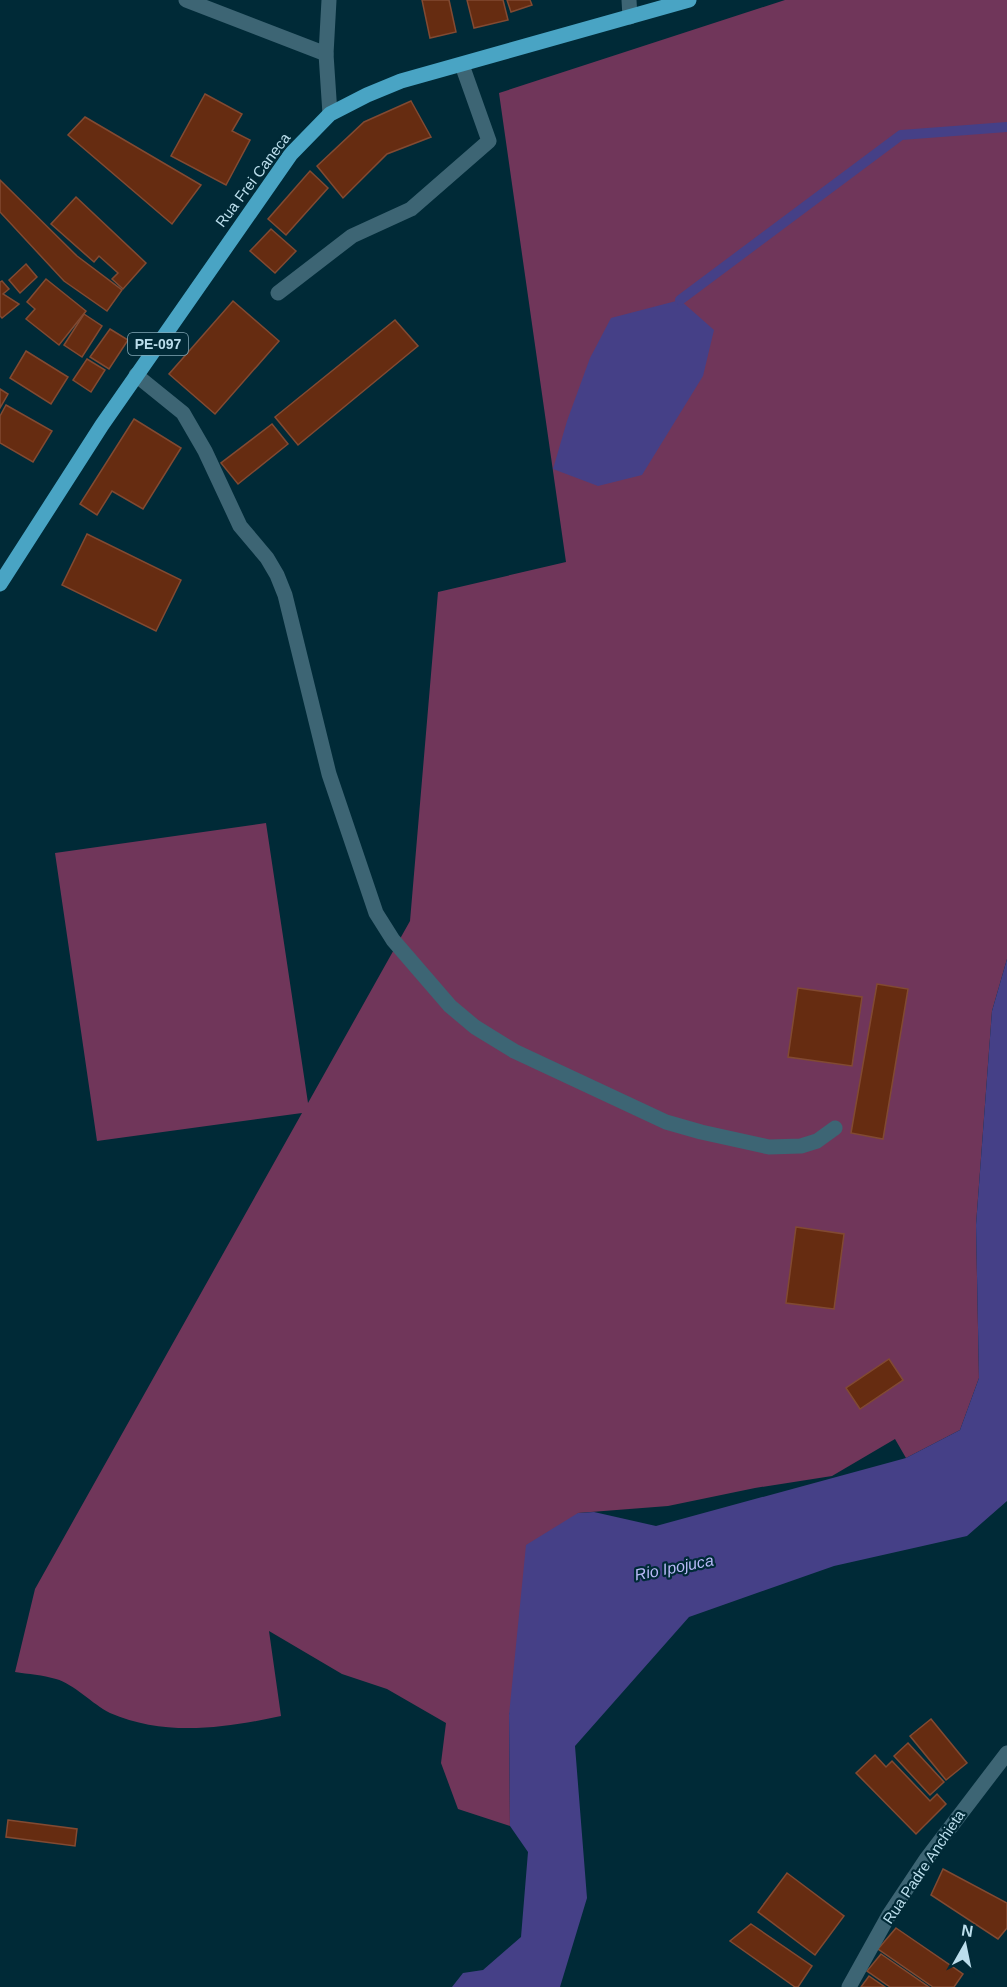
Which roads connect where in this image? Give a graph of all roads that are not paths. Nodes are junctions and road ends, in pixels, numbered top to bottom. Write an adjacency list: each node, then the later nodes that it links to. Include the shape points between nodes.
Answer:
1 (186, 0): 6 (street)
2 (329, 0): 6 (street)
3 (629, 0): 5 (street)
4 (688, 0): 5 (main road, Rua Frei Caneca / PE-097)
5 (630, 17): 7 (main road, Rua Frei Caneca / PE-097)
6 (326, 54): 8 (street)
7 (462, 64): 8 (main road, Rua Frei Caneca / PE-097, via 401,81); 9 (street, via 489,141 411,209 352,236)
8 (330, 114): 10 (main road, Rua Frei Caneca / PE-097, via 291,154)
9 (278, 293)
10 (136, 375): 11 (main road, Rua Frei Caneca / PE-097); 12 (street, via 183,413 240,526 277,575 329,774 376,913 393,940 450,1006 514,1051 666,1122 769,1147 809,1144)
11 (0, 584)
12 (835, 1128)
13 (1007, 1753): 14 (street, Rua Padre Anchieta, via 927,1858 889,1915)
14 (849, 1987)

